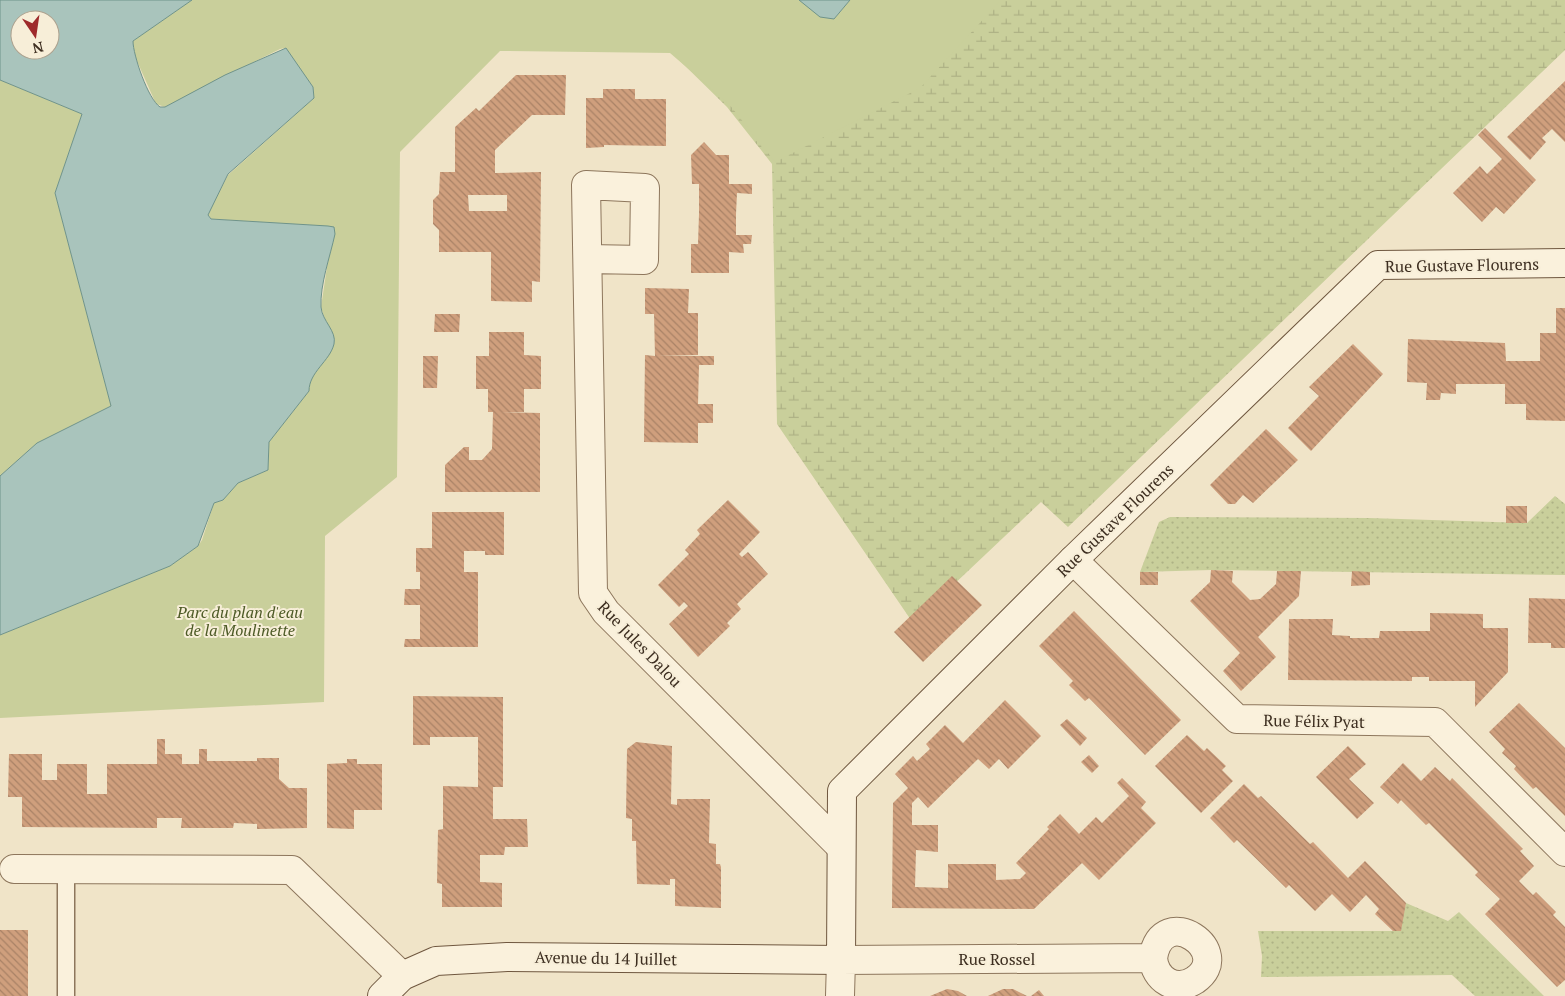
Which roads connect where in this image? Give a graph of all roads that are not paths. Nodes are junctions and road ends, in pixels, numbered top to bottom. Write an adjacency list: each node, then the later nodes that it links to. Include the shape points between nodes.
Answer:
1 (588, 259): 4 (street, Rue Jules Dalou, via 593,593 606,612)
2 (1565, 263): 3 (street, Rue Gustave Flourens, via 1378,265)
3 (1073, 560): 4 (street, Rue Gustave Flourens, via 842,791); 5 (street, Rue Félix Pyat, via 1237,719 1435,722)
4 (840, 846): 9 (street, Rue Gustave Flourens)
5 (1565, 852)
6 (14, 870): 7 (street)
7 (66, 870): 10 (street, via 292,870); 11 (lane)
8 (1153, 958): 9 (street, Rue Rossel)
9 (841, 960): 10 (street, Avenue du 14 Juillet, via 507,957 436,961); 13 (street, Rue Gustave Flourens)
10 (402, 976): 12 (street, Avenue du 14 Juillet)
11 (66, 996)
12 (382, 996)
13 (840, 996)

